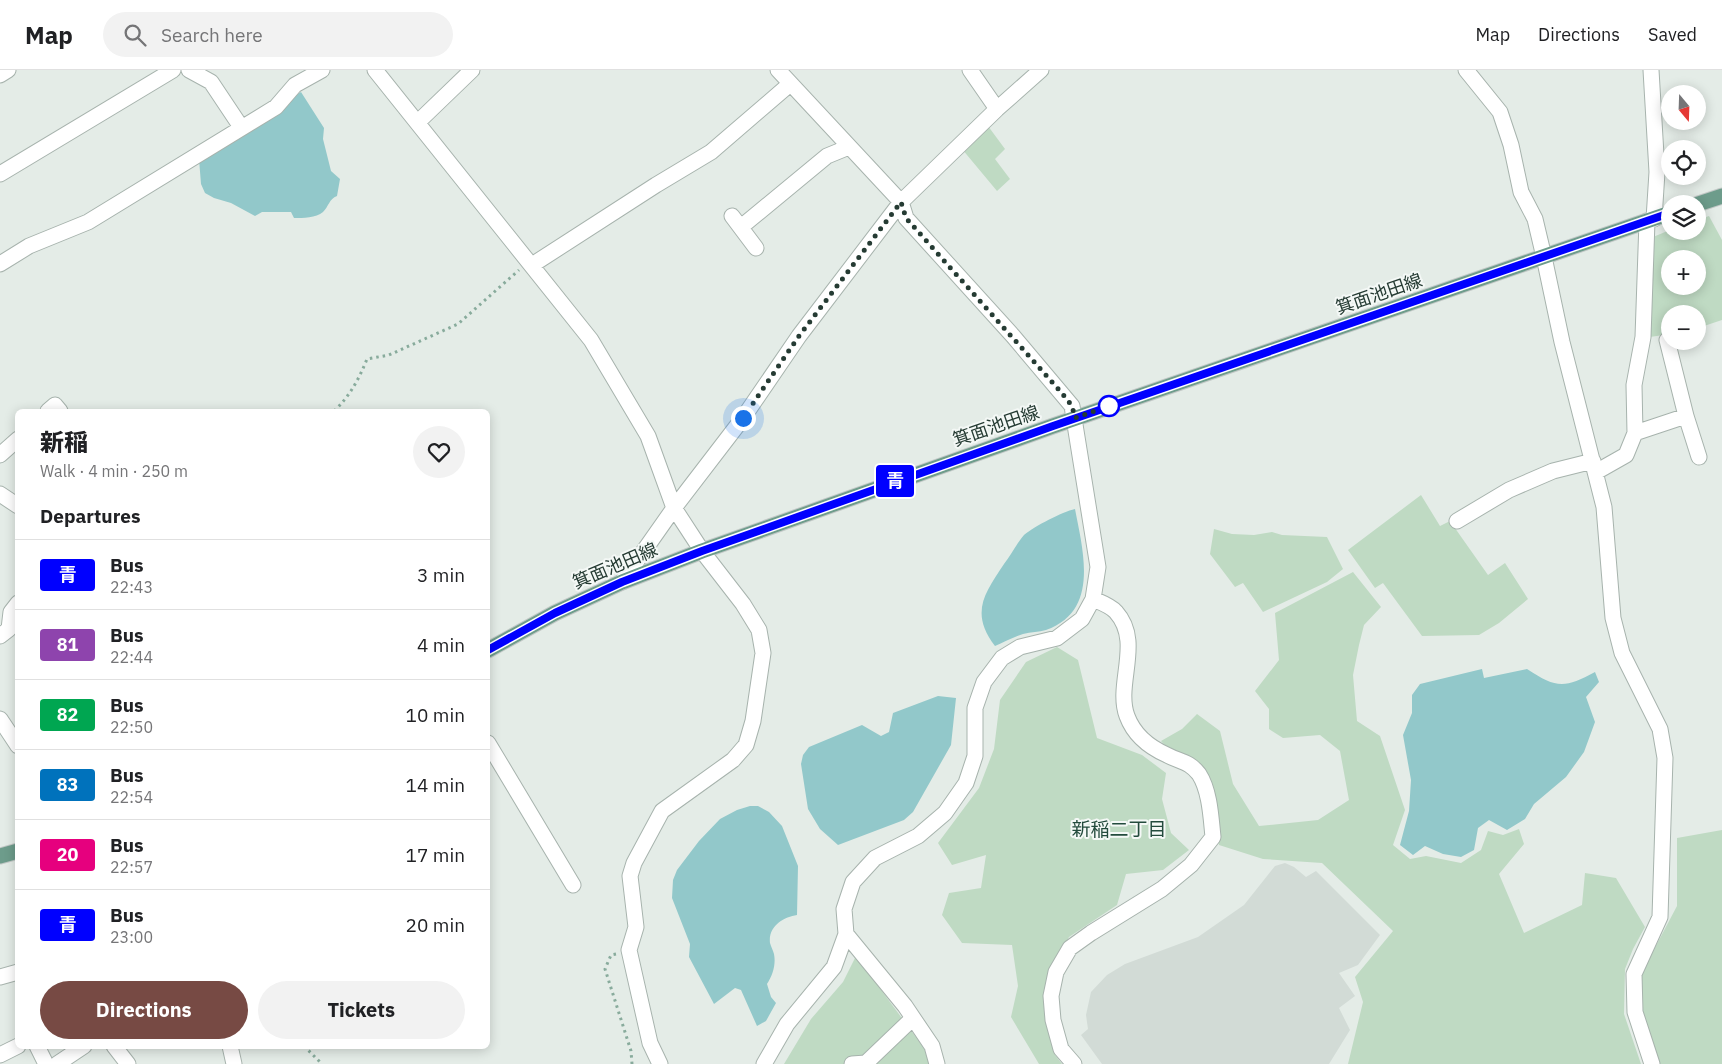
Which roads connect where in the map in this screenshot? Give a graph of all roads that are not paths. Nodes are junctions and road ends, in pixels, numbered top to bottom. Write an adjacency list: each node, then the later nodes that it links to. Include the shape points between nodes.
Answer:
1 (8, 70): 12 (street)
2 (173, 70): 18 (street)
3 (188, 70): 16 (street, via 211,82)
4 (322, 70): 16 (street, via 295,85 276,107)
5 (374, 70): 15 (street)
6 (472, 70): 15 (street)
7 (778, 70): 13 (street)
8 (970, 70): 14 (street)
9 (1041, 70): 14 (street)
10 (1466, 70): 25 (street, via 1500,112 1521,192 1535,219)
11 (1651, 70): 23 (street, via 1657,172)
12 (0, 74)
13 (790, 84): 17 (street); 27 (street, via 711,152)
14 (997, 110): 21 (street)
15 (418, 122): 27 (street)
16 (242, 127): 26 (street, via 88,222 29,246)
17 (849, 147): 21 (street); 24 (street, via 827,156 736,221)
18 (0, 174)
19 (1722, 196): 20 (main road)
20 (1706, 201)
21 (901, 202): 32 (street, via 906,218 1061,392 1072,406); 40 (street)
22 (1661, 216): 23 (main road, 箕面池田線)
23 (1650, 220): 25 (main road, 箕面池田線); 28 (street)
24 (756, 248)
25 (1544, 257): 32 (main road, 箕面池田線); 37 (street)
26 (0, 264)
27 (532, 266): 40 (street, via 590,340 648,436)
28 (1643, 337): 29 (street); 33 (street, via 1634,385)
29 (1661, 339)
30 (1670, 350): 31 (street)
31 (1686, 416): 33 (street); 36 (street)
32 (1075, 418): 42 (main road, 箕面池田線); 44 (street, via 1098,567)
33 (1635, 433): 37 (street, via 1626,455)
34 (15, 442): 35 (street)
35 (0, 456)
36 (1699, 457)
37 (1594, 467): 41 (street, via 1553,471 1509,490); 71 (street, via 1604,506 1613,618 1622,653 1660,729 1665,758 1660,917 1634,974 1635,1012)
38 (0, 494): 39 (street)
39 (15, 504)
40 (674, 508): 42 (street); 43 (street)
41 (1457, 521)
42 (702, 551): 43 (main road, 箕面池田線); 66 (street, via 759,630 763,653 753,721 746,745 733,760 662,811 630,876 636,927 629,950 650,1043)
43 (622, 582): 47 (main road, 箕面池田線, via 555,613)
44 (1093, 598): 54 (street, via 1082,619 1057,638 1020,647 1002,658 984,682 975,708 975,756 966,783 945,813 918,836 876,858 853,882 844,909); 70 (street, via 1116,611 1127,632 1126,714 1148,745 1189,763 1200,776 1209,801 1213,837 1191,865 1162,889 1070,948 1056,972 1051,996 1052,1020 1061,1049)
45 (15, 607): 46 (street)
46 (7, 630)
47 (490, 649)
48 (0, 719): 49 (street)
49 (15, 742)
50 (490, 746): 53 (street)
51 (15, 852): 52 (main road)
52 (0, 856)
53 (573, 885)
54 (846, 934): 57 (street); 67 (street, via 834,967 787,1024)
55 (15, 973): 56 (street)
56 (0, 977)
57 (913, 1018): 68 (street, via 866,1063); 69 (street, via 932,1046)
58 (15, 1048): 62 (street)
59 (38, 1049): 63 (street)
60 (80, 1049): 64 (street)
61 (231, 1049): 65 (street)
62 (0, 1055)
63 (46, 1064)
64 (57, 1064)
65 (234, 1064)
66 (660, 1064)
67 (764, 1064)
68 (852, 1064)
69 (937, 1064)
70 (1074, 1064)
71 (1652, 1064)

